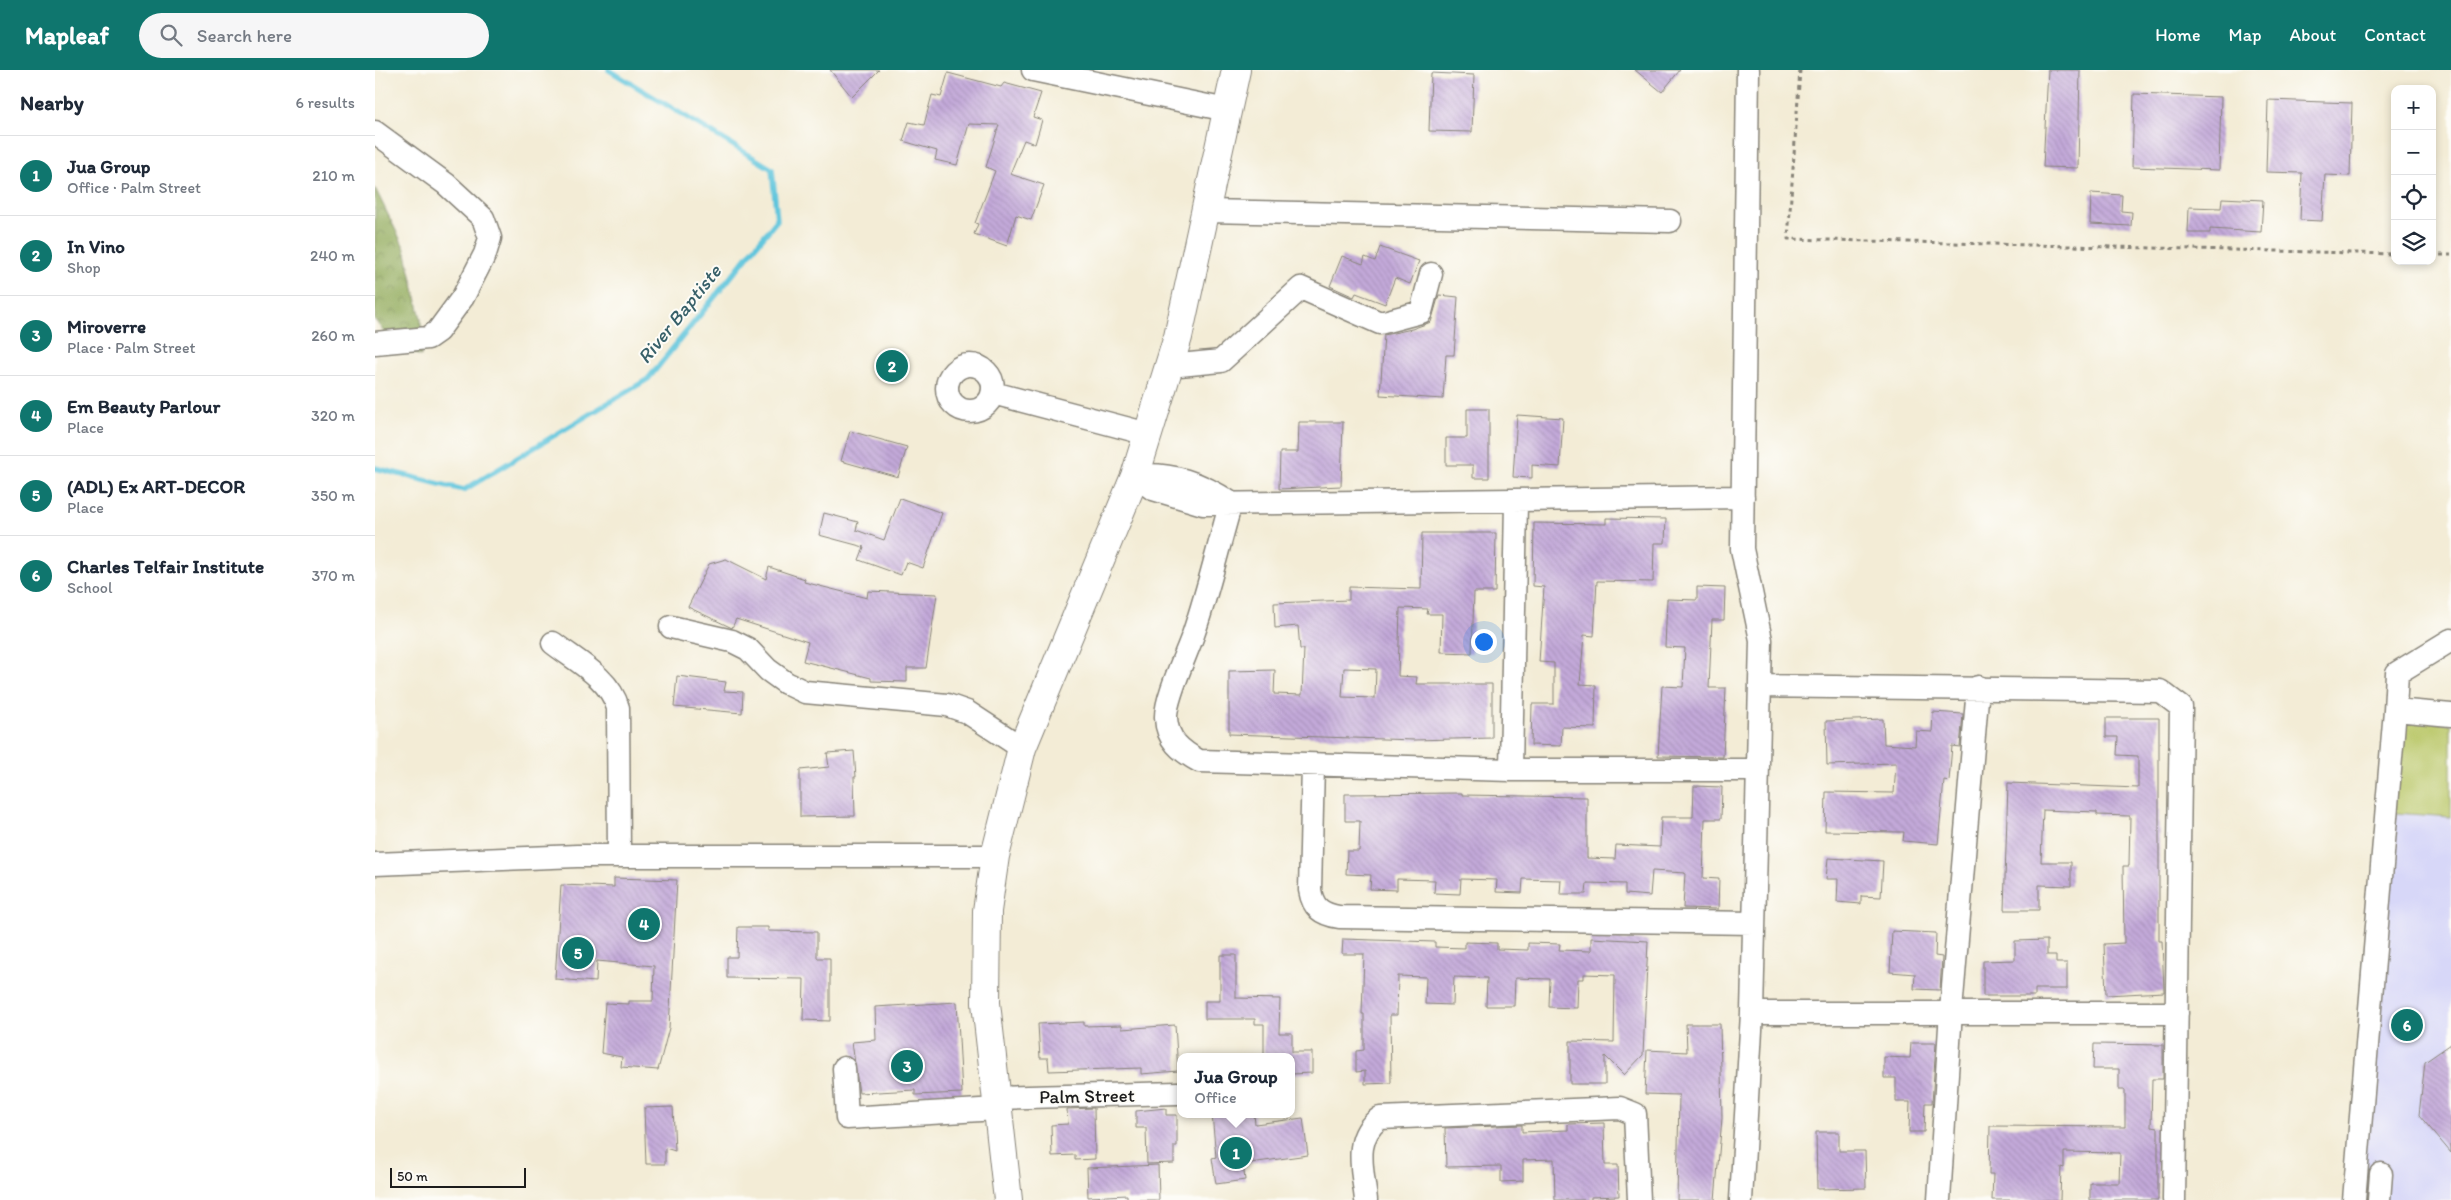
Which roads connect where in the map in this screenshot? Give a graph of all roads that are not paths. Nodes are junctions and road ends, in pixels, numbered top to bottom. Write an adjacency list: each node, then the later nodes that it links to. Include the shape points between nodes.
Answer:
1 (1033, 70): 4 (street)
2 (1236, 70): 4 (main road)
3 (1748, 70): 14 (street)
4 (1227, 110): 6 (main road)
5 (375, 132): 9 (street, via 446,184 483,218 490,238 463,297 438,331 428,338)
6 (1205, 211): 7 (street); 10 (main road)
7 (1670, 221)
8 (1431, 274): 10 (street, via 1421,312 1380,323 1301,288 1221,362)
9 (378, 343)
10 (1169, 366): 12 (main road)
11 (993, 392): 12 (street)
12 (1148, 434): 13 (main road)
13 (1135, 476): 16 (street, via 1153,489 1203,504); 24 (main road)
14 (1743, 497): 15 (street); 20 (street, via 1742,549 1761,640)
15 (1516, 502): 16 (street); 26 (street)
16 (1231, 503): 25 (street, via 1193,633 1169,699 1166,718 1171,738 1181,752 1199,761)
17 (671, 627): 24 (street, via 731,641 748,649 768,670 805,692 947,705 967,712)
18 (2451, 640): 22 (street, via 2397,673)
19 (553, 643): 28 (street, via 614,694 618,708)
20 (1760, 686): 21 (street); 27 (street)
21 (1978, 687): 32 (street); 34 (street, via 2160,691 2181,707)
22 (2395, 710): 23 (street); 45 (street)
23 (2451, 714)
24 (1022, 748): 29 (main road)
25 (1313, 765): 26 (street); 31 (street, via 1311,890 1317,909 1326,915 1339,918)
26 (1511, 770): 27 (street)
27 (1757, 770): 31 (street)
28 (619, 856): 29 (street); 30 (street)
29 (995, 856): 37 (main road, via 987,911 986,1003)
30 (375, 864)
31 (1754, 922): 33 (street)
32 (1951, 1012): 33 (street); 34 (street); 43 (street)
33 (1752, 1013): 42 (street)
34 (2177, 1013): 44 (street)
35 (844, 1068): 37 (street, Palm Street, via 847,1118)
36 (1177, 1094): 37 (street, Palm Street)
37 (996, 1104): 39 (main road)
38 (2381, 1174): 46 (street)
39 (1008, 1200)
40 (1366, 1200): 41 (street, via 1361,1142 1369,1126 1379,1118 1620,1108 1635,1114)
41 (1639, 1200)
42 (1741, 1200)
43 (1939, 1200)
44 (2174, 1200)
45 (2354, 1200)
46 (2379, 1200)

